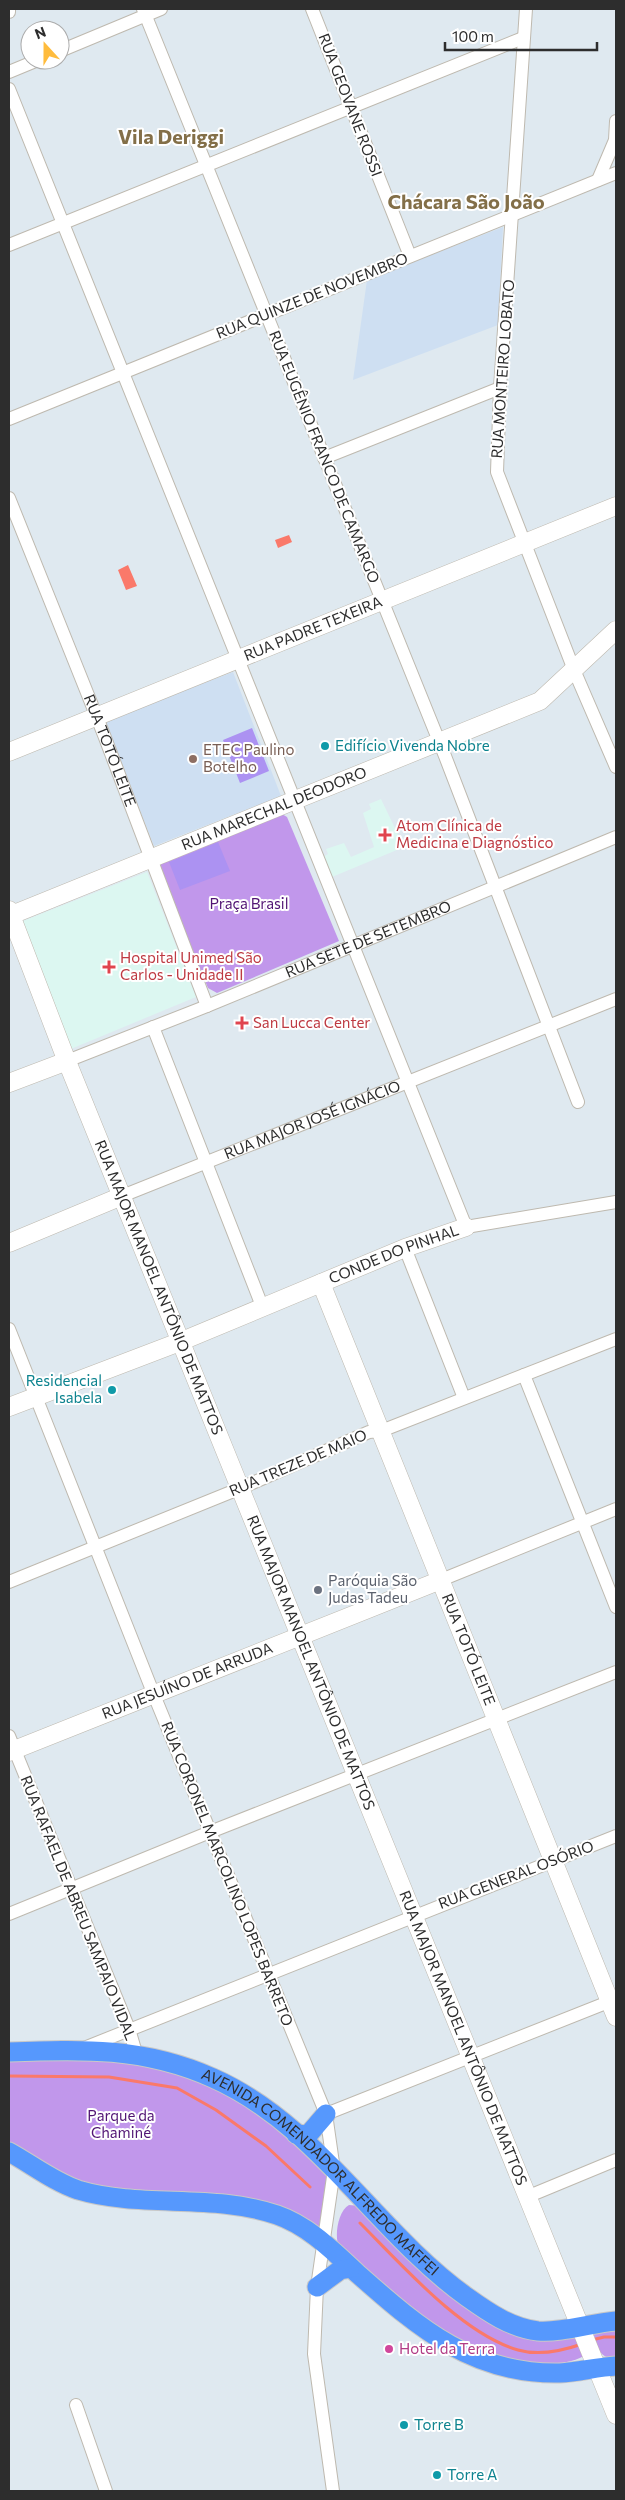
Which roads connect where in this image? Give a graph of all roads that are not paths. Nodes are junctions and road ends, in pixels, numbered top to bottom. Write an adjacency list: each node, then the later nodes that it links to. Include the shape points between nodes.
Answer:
1 (161, 9): 4 (street)
2 (312, 9): 8 (street, RUA GEOVANE ROSSI)
3 (526, 9): 5 (street, RUA MONTEIRO LOBATO)
4 (144, 12): 6 (street); 11 (street, RUA EUGÊNIO FRANCO DE CAMARGO)
5 (523, 38): 8 (street); 14 (street, RUA MONTEIRO LOBATO)
6 (70, 46)
7 (9, 89): 15 (street)
8 (351, 107): 11 (street); 17 (street, RUA GEOVANE ROSSI)
9 (616, 121): 10 (street)
10 (616, 141): 13 (street)
11 (206, 166): 15 (street); 18 (street, RUA EUGÊNIO FRANCO DE CAMARGO)
12 (616, 173): 13 (street, RUA QUINZE DE NOVEMBRO)
13 (598, 180): 14 (street, RUA QUINZE DE NOVEMBRO)
14 (513, 214): 17 (street, RUA QUINZE DE NOVEMBRO); 20 (street, RUA MONTEIRO LOBATO)
15 (64, 223): 16 (street); 19 (street)
16 (9, 245)
17 (410, 256): 18 (street, RUA QUINZE DE NOVEMBRO)
18 (267, 313): 19 (street, RUA QUINZE DE NOVEMBRO); 22 (street, RUA EUGÊNIO FRANCO DE CAMARGO)
19 (124, 372): 21 (street, RUA QUINZE DE NOVEMBRO); 28 (street)
20 (500, 388): 22 (street); 25 (street, RUA MONTEIRO LOBATO, via 497,472)
21 (9, 419)
22 (324, 458): 26 (street, RUA EUGÊNIO FRANCO DE CAMARGO)
23 (9, 498): 30 (street, RUA TOTÓ LEITE)
24 (616, 506): 25 (street, RUA PADRE TEXEIRA)
25 (525, 543): 26 (street, RUA PADRE TEXEIRA); 29 (street, RUA MONTEIRO LOBATO)
26 (381, 600): 28 (street, RUA PADRE TEXEIRA); 31 (street, RUA EUGÊNIO FRANCO DE CAMARGO)
27 (616, 630): 29 (street, RUA MARECHAL DEODORO)
28 (238, 658): 30 (street, RUA PADRE TEXEIRA); 34 (street)
29 (574, 670): 31 (street, RUA MARECHAL DEODORO, via 540,701); 33 (street, RUA MONTEIRO LOBATO)
30 (96, 716): 32 (street, RUA PADRE TEXEIRA); 36 (street, RUA TOTÓ LEITE)
31 (440, 743): 34 (street, RUA MARECHAL DEODORO); 37 (street, RUA EUGÊNIO FRANCO DE CAMARGO)
32 (9, 752)
33 (616, 767)
34 (296, 800): 36 (street, RUA MARECHAL DEODORO); 39 (street)
35 (616, 837): 37 (street, RUA SETE DE SETEMBRO)
36 (152, 858): 38 (street, RUA MARECHAL DEODORO); 41 (street, RUA TOTÓ LEITE)
37 (495, 887): 39 (street, RUA SETE DE SETEMBRO); 42 (street, RUA EUGÊNIO FRANCO DE CAMARGO)
38 (9, 914): 44 (street, RUA MAJOR MANOEL ANTÔNIO DE MATTOS)
39 (354, 944): 41 (street, RUA SETE DE SETEMBRO); 45 (street)
40 (616, 999): 42 (street, RUA MAJOR JOSÉ IGNÁCIO)
41 (207, 1006): 43 (street, RUA SETE DE SETEMBRO)
42 (548, 1025): 45 (street, RUA MAJOR JOSÉ IGNÁCIO); 47 (street, RUA EUGÊNIO FRANCO DE CAMARGO)
43 (153, 1027): 44 (street, RUA SETE DE SETEMBRO); 48 (street)
44 (67, 1061): 46 (street, RUA SETE DE SETEMBRO); 49 (street, RUA MAJOR MANOEL ANTÔNIO DE MATTOS)
45 (408, 1081): 48 (street, RUA MAJOR JOSÉ IGNÁCIO); 51 (street)
46 (9, 1083)
47 (578, 1102)
48 (204, 1162): 49 (street, RUA MAJOR JOSÉ IGNÁCIO); 55 (street)
49 (122, 1196): 52 (street, RUA MAJOR JOSÉ IGNÁCIO); 58 (street, RUA MAJOR MANOEL ANTÔNIO DE MATTOS)
50 (615, 1204): 51 (street, CONDE DO PINHAL)
51 (466, 1226): 53 (street, CONDE DO PINHAL)
52 (9, 1243)
53 (405, 1248): 54 (street, CONDE DO PINHAL); 61 (street)
54 (321, 1283): 55 (street, CONDE DO PINHAL); 63 (street, RUA TOTÓ LEITE)
55 (262, 1306): 58 (street, CONDE DO PINHAL)
56 (9, 1329): 60 (street, RUA CORONEL MARCOLINO LOPES BARRETO)
57 (616, 1339): 59 (street, RUA TREZE DE MAIO)
58 (182, 1340): 60 (street, CONDE DO PINHAL); 64 (street, RUA MAJOR MANOEL ANTÔNIO DE MATTOS)
59 (524, 1376): 61 (street, RUA TREZE DE MAIO); 66 (street)
60 (35, 1396): 62 (street, CONDE DO PINHAL); 67 (street, RUA CORONEL MARCOLINO LOPES BARRETO)
61 (464, 1398): 63 (street, RUA TREZE DE MAIO)
62 (9, 1407)
63 (381, 1431): 64 (street, RUA TREZE DE MAIO, via 368,1432); 68 (street, RUA TOTÓ LEITE)
64 (241, 1488): 67 (street, RUA TREZE DE MAIO); 71 (street, RUA MAJOR MANOEL ANTÔNIO DE MATTOS)
65 (616, 1509): 66 (street, RUA JESUÍNO DE ARRUDA)
66 (582, 1523): 68 (street, RUA JESUÍNO DE ARRUDA); 70 (street)
67 (95, 1546): 69 (street, RUA TREZE DE MAIO); 73 (street, RUA CORONEL MARCOLINO LOPES BARRETO)
68 (441, 1580): 71 (street, RUA JESUÍNO DE ARRUDA); 74 (street, RUA TOTÓ LEITE)
69 (9, 1582)
70 (616, 1607)
71 (299, 1635): 73 (street, RUA JESUÍNO DE ARRUDA); 76 (street, RUA MAJOR MANOEL ANTÔNIO DE MATTOS)
72 (616, 1672): 74 (street)
73 (154, 1695): 75 (street, RUA JESUÍNO DE ARRUDA); 77 (street, RUA CORONEL MARCOLINO LOPES BARRETO)
74 (497, 1720): 76 (street); 79 (street, RUA TOTÓ LEITE)
75 (11, 1746): 80 (street, RUA RAFAEL DE ABREU SAMPAIO VIDAL)
76 (356, 1775): 77 (street); 82 (street, RUA MAJOR MANOEL ANTÔNIO DE MATTOS)
77 (210, 1832): 80 (street); 83 (street, RUA CORONEL MARCOLINO LOPES BARRETO)
78 (616, 1836): 79 (street, RUA GENERAL OSÓRIO)
79 (554, 1861): 82 (street, RUA GENERAL OSÓRIO); 84 (street, RUA TOTÓ LEITE)
80 (70, 1889): 81 (street); 85 (street, RUA RAFAEL DE ABREU SAMPAIO VIDAL)
81 (9, 1914)
82 (413, 1916): 83 (street, RUA GENERAL OSÓRIO); 89 (street, RUA MAJOR MANOEL ANTÔNIO DE MATTOS)
83 (268, 1973): 85 (street, RUA GENERAL OSÓRIO); 90 (street, RUA CORONEL MARCOLINO LOPES BARRETO)
84 (614, 2006): 89 (street)
85 (128, 2029): 86 (street, RUA GENERAL OSÓRIO); 88 (street, RUA RAFAEL DE ABREU SAMPAIO VIDAL)
86 (82, 2049): 87 (main road, AVENIDA COMENDADOR ALFREDO MAFFEI); 88 (main road, AVENIDA COMENDADOR ALFREDO MAFFEI)
87 (9, 2052)
88 (136, 2053): 91 (main road, AVENIDA COMENDADOR ALFREDO MAFFEI, via 213,2078 247,2096)
89 (470, 2058): 90 (street); 95 (street, RUA MAJOR MANOEL ANTÔNIO DE MATTOS)
90 (326, 2114): 91 (main road, via 308,2134); 94 (street, RUA CORONEL MARCOLINO LOPES BARRETO)
91 (296, 2134): 94 (main road, AVENIDA COMENDADOR ALFREDO MAFFEI)
92 (9, 2152): 96 (main road, via 78,2190 253,2209 277,2215 300,2226)
93 (616, 2160): 95 (street)
94 (334, 2170): 96 (street, RUA CORONEL MARCOLINO LOPES BARRETO); 100 (main road, AVENIDA COMENDADOR ALFREDO MAFFEI, via 412,2252 483,2308 518,2326 537,2331)
95 (529, 2196): 100 (street, RUA MAJOR MANOEL ANTÔNIO DE MATTOS)
96 (323, 2244): 97 (main road); 98 (street, RUA CORONEL MARCOLINO LOPES BARRETO)
97 (351, 2268): 98 (main road, via 340,2270); 101 (main road, via 422,2327 460,2352 480,2360 543,2373)
98 (316, 2287): 106 (street, RUA CORONEL MARCOLINO LOPES BARRETO, via 314,2354)
99 (616, 2321): 100 (main road, AVENIDA COMENDADOR ALFREDO MAFFEI)
100 (582, 2330): 101 (street, RUA MAJOR MANOEL ANTÔNIO DE MATTOS)
101 (595, 2364): 102 (main road); 104 (street, RUA MAJOR MANOEL ANTÔNIO DE MATTOS)
102 (616, 2366)
103 (76, 2405): 105 (street)
104 (616, 2415)
105 (106, 2491)
106 (333, 2491)

